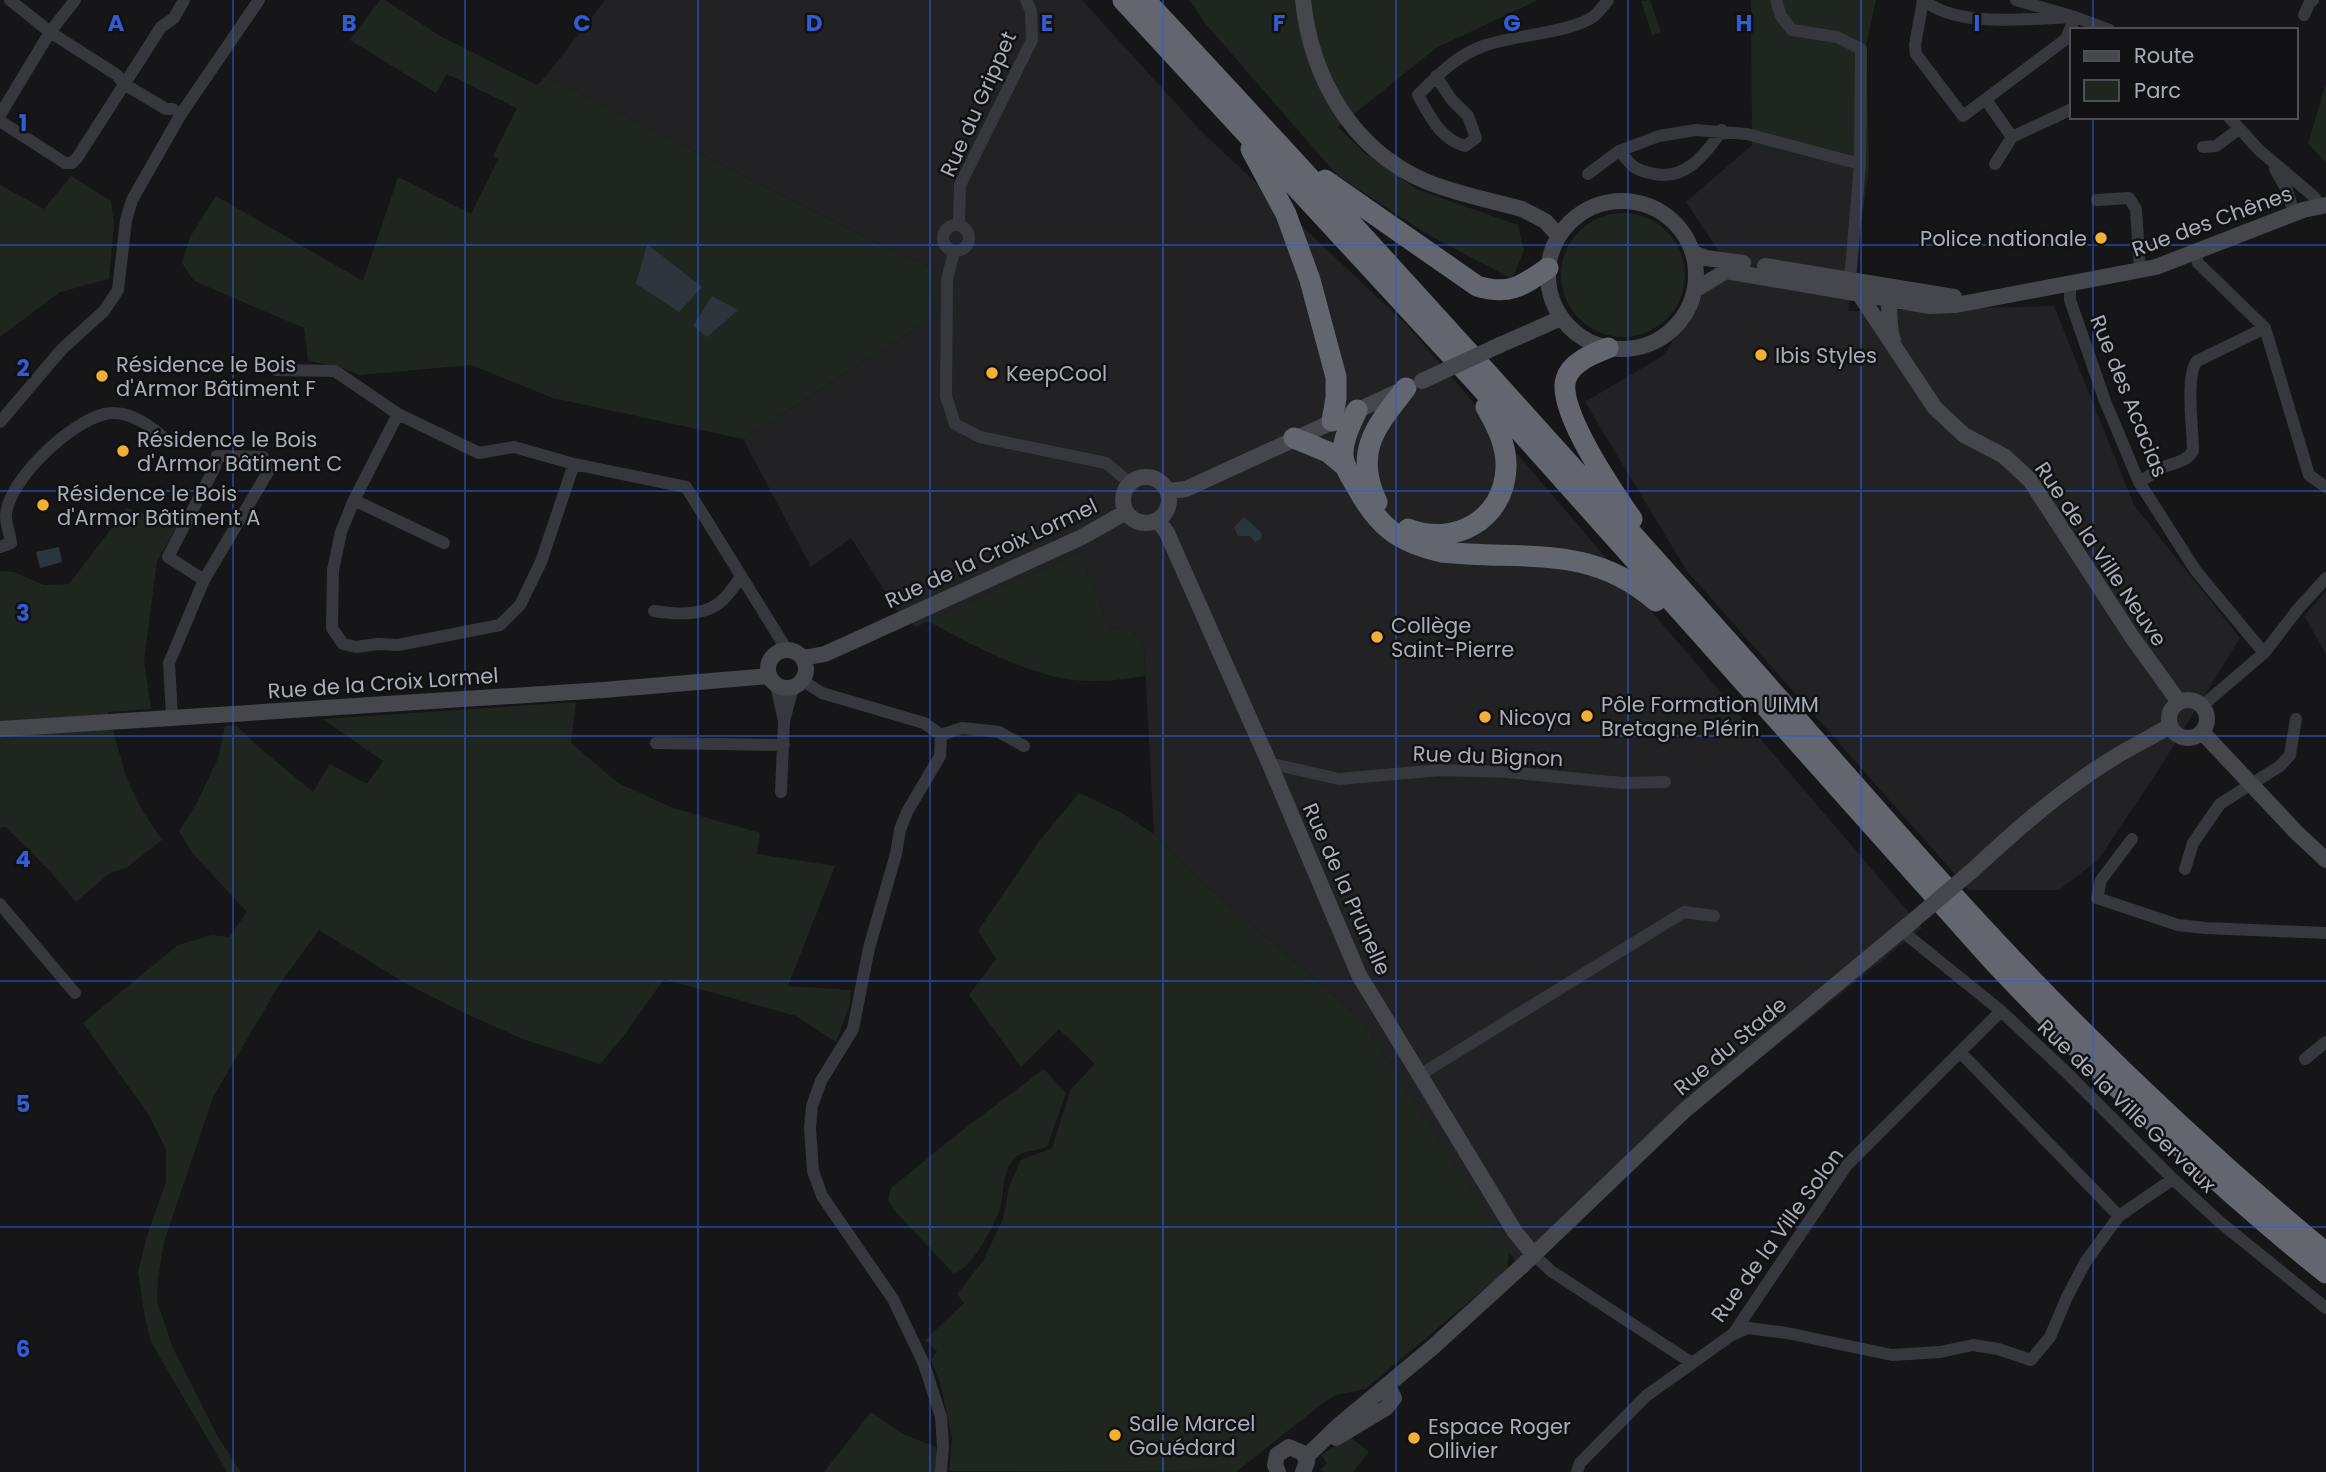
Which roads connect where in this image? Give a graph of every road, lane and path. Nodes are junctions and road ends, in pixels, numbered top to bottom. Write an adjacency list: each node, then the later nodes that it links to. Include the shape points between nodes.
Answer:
1 (10, 0): 19 (street)
2 (75, 0): 19 (street)
3 (184, 0): 22 (street)
4 (259, 0): 25 (street)
5 (1026, 0): 69 (street, Rue du Grippet, via 1032,40 960,185 959,225 951,225 944,234 945,245 954,251 947,280 946,396 955,424 980,437 1106,463)
6 (1123, 0): 20 (highway)
7 (1144, 0): 20 (highway)
8 (1608, 0): 21 (street, via 1593,17 1485,45 1457,58)
9 (1776, 0): 36 (street, via 1792,30 1837,37 1861,49)
10 (1924, 0): 15 (street, via 1940,12 1963,18); 23 (street, via 1915,45 1919,59 1963,116)
11 (2016, 0): 15 (street)
12 (2314, 0): 14 (street)
13 (1304, 8): 42 (street, via 1313,56 1338,108 1382,155 1426,181 1530,212)
14 (2304, 15)
15 (2075, 16): 16 (street); 17 (street)
16 (2070, 28)
17 (2105, 28)
18 (2070, 29): 23 (street, via 2066,39)
19 (50, 32): 22 (street); 26 (street)
20 (1184, 55): 29 (highway)
21 (1436, 76): 21 (street, via 1418,95 1451,142 1465,146 1476,138 1468,116)
22 (123, 78): 25 (street); 28 (street, via 72,163 65,163)
23 (1986, 100): 32 (street)
24 (2070, 110): 32 (street)
25 (177, 111): 64 (street, via 132,200 118,290 104,311 62,349)
26 (0, 115)
27 (2231, 119): 30 (street)
28 (0, 121)
29 (1247, 121): 45 (highway, via 1285,139 1337,190 1477,286 1495,292 1520,287); 59 (highway); 63 (highway, via 1310,280 1336,377); 78 (highway, via 1388,262)
30 (2239, 128): 33 (street, via 2216,146); 35 (street)
31 (1722, 130): 34 (street, via 1658,136); 34 (street, via 1696,162 1670,175 1636,169); 36 (street)
32 (2012, 137): 37 (street)
33 (2203, 147)
34 (1619, 151): 38 (street)
35 (2269, 159): 40 (street); 41 (street, via 2287,190)
36 (1860, 164): 48 (street)
37 (1995, 164)
38 (1588, 174)
39 (2097, 200): 46 (street, via 2129,198 2136,209)
40 (2323, 205): 41 (street, Rue des Chênes)
41 (2294, 214): 44 (street, Rue des Chênes)
42 (1559, 236): 43 (street, via 1589,209 1630,201 1668,217); 45 (street)
43 (1693, 253): 48 (street, Rue des Chênes); 50 (street)
44 (2195, 253): 46 (street, Rue des Chênes); 55 (street, via 2198,263)
45 (1548, 268): 54 (street, via 1550,294)
46 (2140, 271): 49 (street, Rue des Chênes)
47 (1780, 279): 48 (street, via 1844,286); 50 (street, Rue des Chênes, via 1726,271); 52 (street, Rue des Chênes)
48 (1850, 280): 51 (street, Rue des Chênes); 52 (street)
49 (2070, 284): 53 (street, Rue des Chênes); 70 (street, Rue des Acacias, via 2070,300 2105,401)
50 (1695, 290): 56 (street, via 1685,314 1665,336 1628,349)
51 (1886, 293): 52 (street, Rue des Chênes); 53 (street, Rue des Chênes); 53 (street, Rue des Chênes, via 1930,306); 57 (street, Rue de la Ville Neuve, via 1888,328)
52 (1859, 295): 57 (street, Rue de la Ville Neuve)
53 (1988, 298)
54 (1561, 318): 56 (street, via 1574,332); 60 (street, bridge)
55 (2265, 328): 70 (street, via 2192,366 2193,450 2189,457); 71 (street, via 2309,475)
56 (1608, 348): 78 (highway, via 1573,369 1564,396 1572,421)
57 (1896, 348): 89 (street, Rue de la Ville Neuve, via 1934,408 1964,435 2004,456 2030,480)
58 (276, 370): 62 (street, via 335,371)
59 (1476, 383): 60 (highway, via 1503,440 1505,482 1480,520 1444,536 1400,526 1377,504 1368,479 1370,441 1381,419); 86 (highway)
60 (1414, 384): 61 (street)
61 (1357, 410): 63 (street); 68 (highway, via 1345,441)
62 (398, 414): 67 (street, via 479,453 514,447); 73 (street)
63 (1332, 421): 66 (street)
64 (0, 422)
65 (163, 437): 77 (street, via 128,415 106,414 81,424 35,462 13,491 6,515 11,543)
66 (1294, 438): 68 (highway, via 1328,452); 72 (street, via 1186,489)
67 (574, 464): 73 (street, via 543,558 520,605 500,625 398,646 344,644 332,628 334,554); 79 (street, via 686,487)
68 (1346, 467): 86 (highway, via 1378,521 1407,541 1442,552 1564,559 1603,567 1639,586)
69 (1126, 480): 72 (street, via 1151,477); 74 (street)
70 (2139, 482): 84 (street, Rue des Acacias, via 2196,571)
71 (2326, 487)
72 (1168, 491): 75 (street, via 1168,507)
73 (354, 500): 76 (street)
74 (1126, 512): 75 (street, via 1137,522); 85 (street, Rue de la Croix Lormel, via 1082,537 825,654)
75 (1158, 520): 101 (street, Rue de la Prunelle)
76 (444, 543)
77 (0, 547)
78 (1656, 560): 120 (highway, via 2033,980 2160,1108)
79 (741, 578): 82 (street, via 718,604 700,611); 83 (street)
80 (2326, 578): 84 (street)
81 (204, 580): 81 (street, via 268,472 263,457 217,456 168,557); 91 (street, via 169,663)
82 (654, 611)
83 (787, 650): 85 (street); 87 (street, via 775,653 768,664)
84 (2264, 653): 90 (street)
85 (803, 658): 88 (street, via 807,669)
86 (1721, 658): 122 (highway, via 2066,1038 2197,1164)
87 (772, 681): 88 (street, via 788,689); 91 (street, Rue de la Croix Lormel); 93 (street)
88 (798, 684): 93 (street); 97 (street, via 924,723)
89 (2179, 702): 90 (street, via 2191,700); 94 (street, via 2169,715)
90 (2202, 706): 96 (street, via 2207,722)
91 (172, 718): 95 (street, Rue de la Croix Lormel)
92 (2296, 719): 103 (street, via 2290,755)
93 (784, 721): 99 (street)
94 (2170, 726): 96 (street, via 2184,738); 110 (street, Rue du Stade, bridge, via 2061,794)
95 (0, 729)
96 (2202, 732): 103 (street)
97 (941, 735): 100 (street, via 962,728 999,732); 131 (street, via 940,756 900,830 853,1029 821,1081 810,1128 813,1171 821,1196 893,1299 924,1364 941,1417)
98 (656, 743): 99 (street)
99 (784, 745): 104 (street)
100 (1024, 746)
101 (1271, 767): 102 (street, Rue du Bignon, via 1339,779 1440,769); 117 (street, Rue de la Prunelle, via 1359,975)
102 (1665, 782)
103 (2250, 785): 106 (street); 107 (street, via 2220,804 2193,843)
104 (781, 792)
105 (2132, 839): 111 (street, via 2101,880 2097,898 2178,925)
106 (2326, 860)
107 (2185, 869)
108 (0, 904): 112 (street)
109 (1714, 916): 117 (street, via 1684,912)
110 (1905, 928): 113 (street, Rue de la Ville Gervaux); 121 (street, Rue du Stade, via 1685,1110)
111 (2326, 933)
112 (75, 993)
113 (2001, 1011): 115 (street, Rue de la Ville Solon); 118 (street, Rue de la Ville Gervaux)
114 (2326, 1042): 116 (street)
115 (1960, 1052): 119 (street); 124 (street, Rue de la Ville Solon, via 1847,1165)
116 (2305, 1059)
117 (1418, 1076): 121 (street, Rue de la Prunelle)
118 (2173, 1179): 119 (street); 123 (street, Rue de la Ville Gervaux)
119 (2119, 1216): 124 (street, via 2086,1261 2050,1337 2031,1360 1973,1345 1892,1355 1787,1333 1748,1328)
120 (2326, 1253)
121 (1534, 1255): 125 (street, via 1551,1271); 126 (street, Rue du Stade)
122 (2326, 1273)
123 (2326, 1308)
124 (1733, 1334): 125 (street, Rue de la Ville Solon)
125 (1692, 1363): 132 (street, Rue de la Ville Solon, via 1646,1396 1580,1463)
126 (1391, 1392): 127 (street, Rue du Stade); 128 (street, via 1386,1408)
127 (1338, 1426): 128 (street, Rue du Stade); 129 (street, Rue du Stade)
128 (1320, 1444): 129 (street, Rue du Stade)
129 (1301, 1459): 130 (street, Rue du Stade, via 1289,1447 1280,1451)
130 (1274, 1470)
131 (940, 1472)
132 (1577, 1472)

